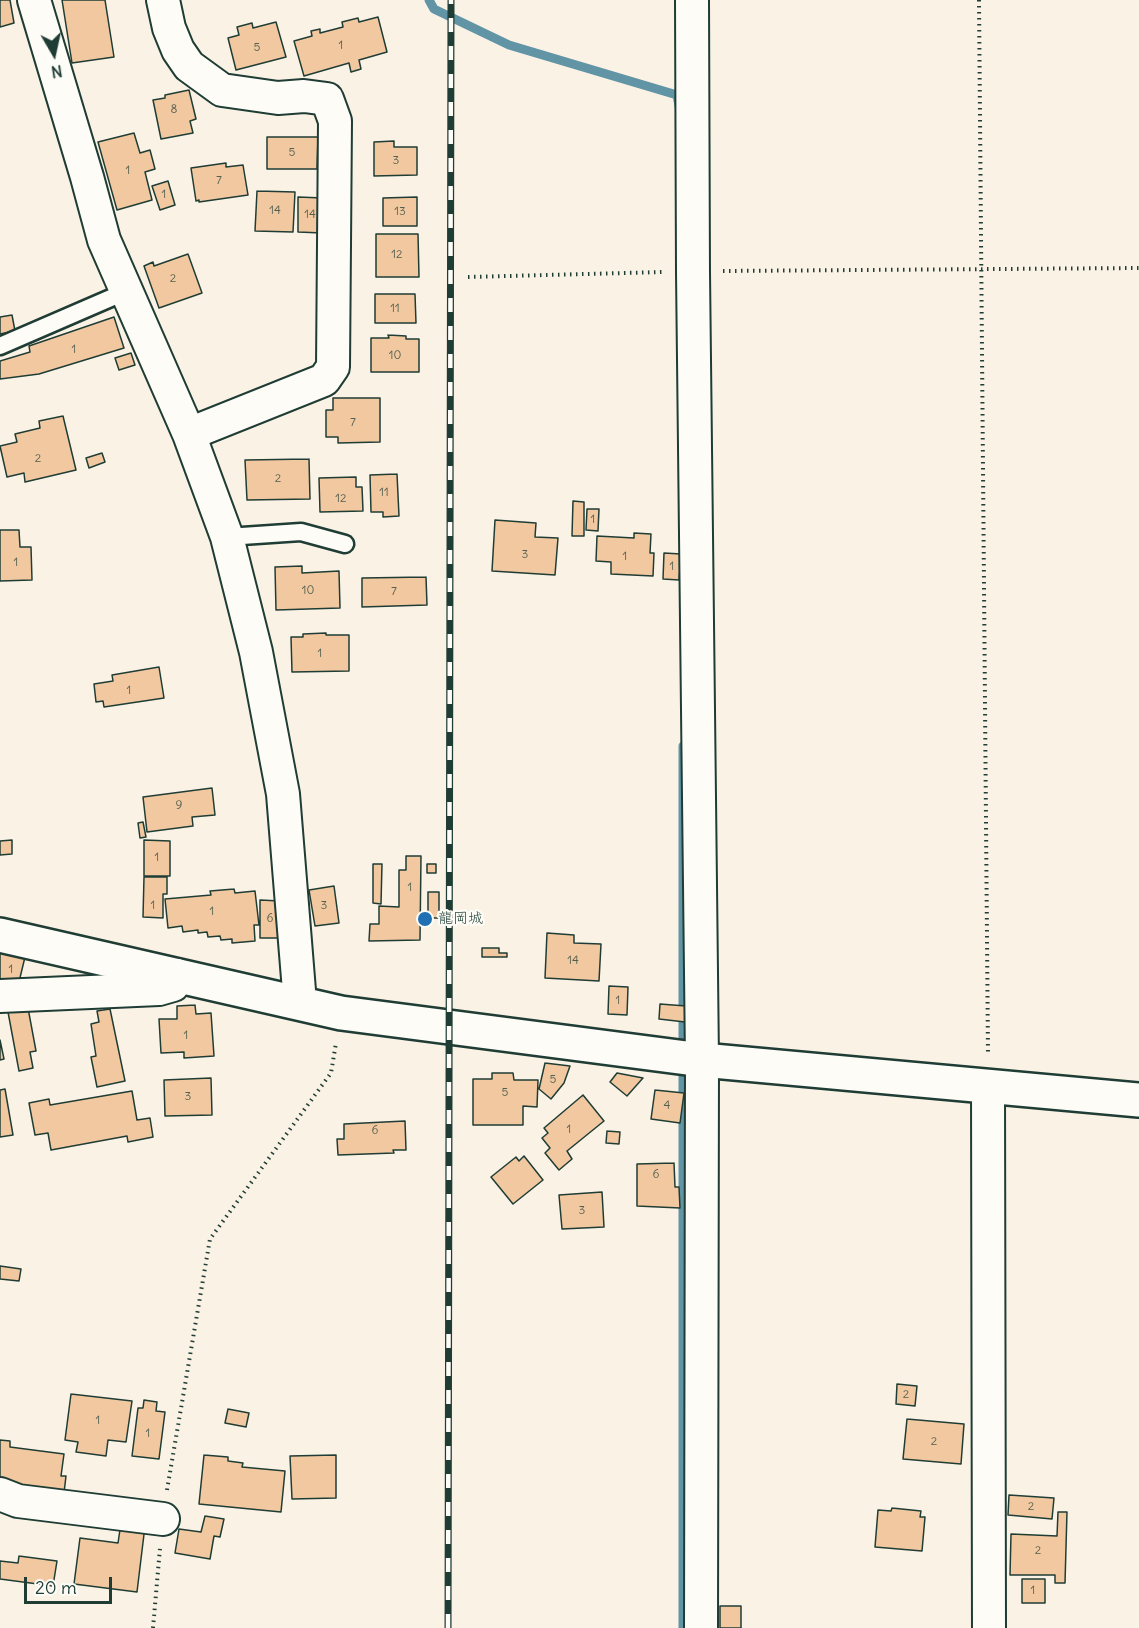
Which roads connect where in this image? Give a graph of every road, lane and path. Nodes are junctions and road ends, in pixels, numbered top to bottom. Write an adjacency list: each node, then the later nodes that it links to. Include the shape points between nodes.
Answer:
1 (34, 0): 9 (street, via 104,240)
2 (163, 0): 11 (street, via 178,50 189,66 222,90 278,98 327,99 335,121 333,367 324,380)
3 (692, 0): 7 (street)
4 (979, 0): 6 (path)
5 (1139, 268): 6 (path)
6 (981, 269): 7 (path); 20 (path)
7 (693, 272): 8 (path); 19 (street)
8 (468, 277)
9 (127, 291): 10 (lane); 11 (street)
10 (0, 346)
11 (189, 434): 12 (street)
12 (227, 537): 13 (lane, via 301,532); 17 (street, via 256,652 283,795)
13 (345, 544)
14 (0, 935): 15 (street)
15 (177, 975): 16 (street, via 173,985 159,989); 17 (street)
16 (0, 996)
17 (300, 1003): 18 (street)
18 (341, 1012): 19 (street); 23 (path, via 331,1073 210,1239)
19 (702, 1060): 20 (street); 25 (street)
20 (988, 1087): 21 (street); 26 (street)
21 (1139, 1100)
22 (0, 1494): 23 (street, via 18,1501)
23 (163, 1519): 24 (path)
24 (153, 1628)
25 (701, 1628)
26 (989, 1628)

